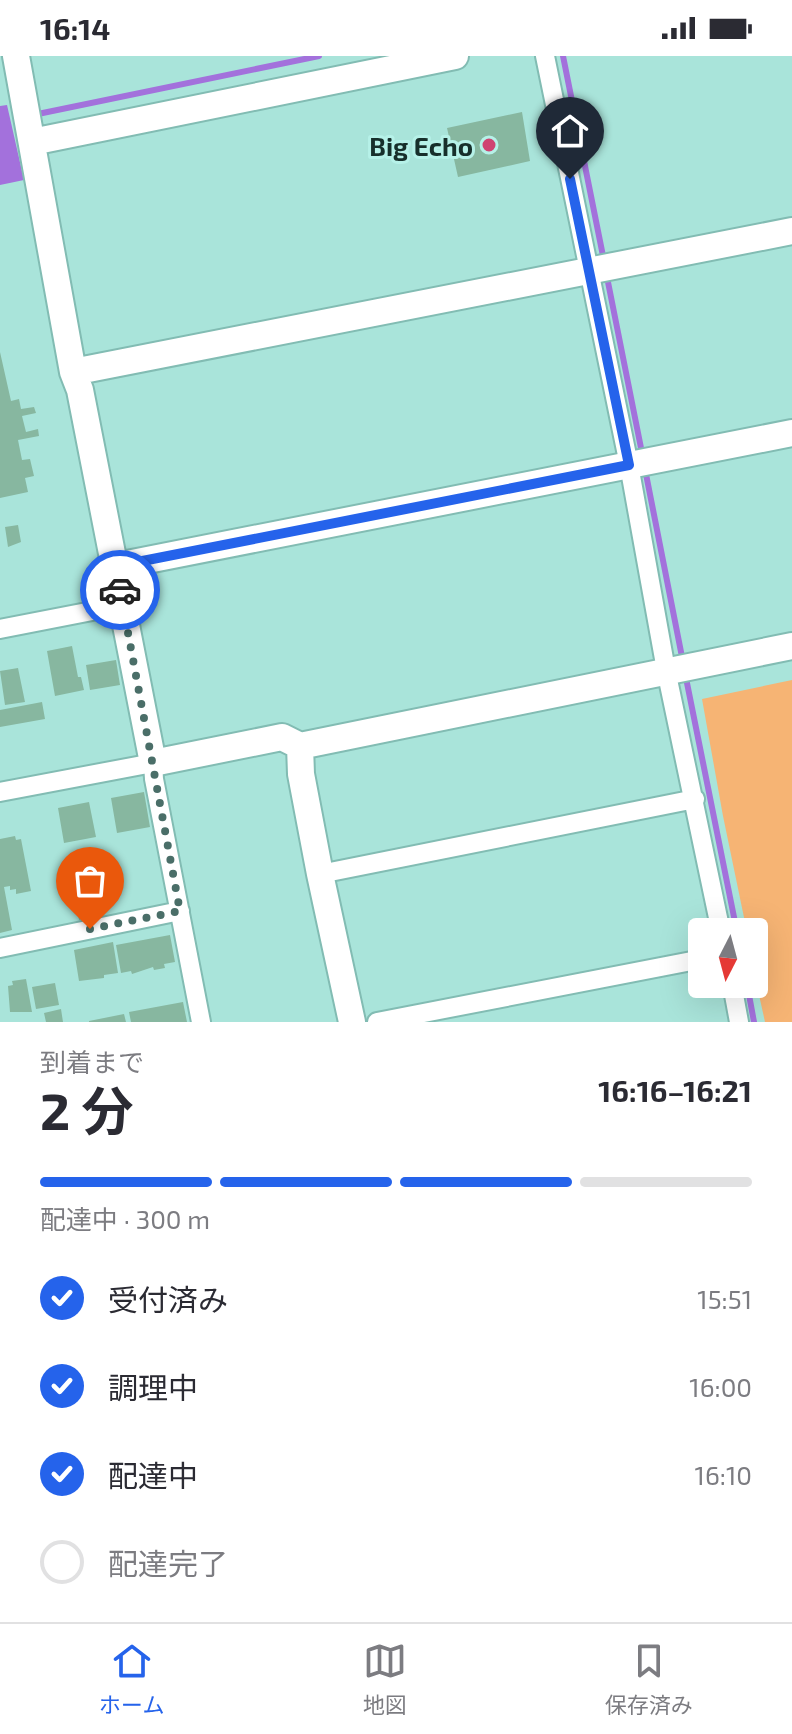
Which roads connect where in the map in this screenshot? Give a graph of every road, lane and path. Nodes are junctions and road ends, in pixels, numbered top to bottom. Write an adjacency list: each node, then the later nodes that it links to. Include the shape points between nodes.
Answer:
1 (16, 56): 4 (street)
2 (455, 56): 4 (street)
3 (545, 56): 6 (street)
4 (29, 124): 7 (street)
5 (792, 231): 6 (street)
6 (600, 268): 7 (street); 9 (street)
7 (73, 372): 10 (street)
8 (792, 433): 9 (street)
9 (639, 463): 10 (street); 14 (street)
10 (117, 566): 11 (street)
11 (123, 605): 12 (street); 16 (street)
12 (0, 629)
13 (792, 646): 14 (street)
14 (679, 668): 15 (street); 18 (street)
15 (300, 746): 16 (street, via 282,737); 19 (street)
16 (153, 763): 17 (street); 20 (street)
17 (0, 792)
18 (695, 799): 19 (street); 21 (street)
19 (320, 874): 26 (street)
20 (180, 911): 22 (street); 25 (street)
21 (718, 918)
22 (0, 948)
23 (688, 962): 27 (street)
24 (735, 998): 28 (street)
25 (201, 1022)
26 (352, 1022)
27 (377, 1022)
28 (739, 1022)

